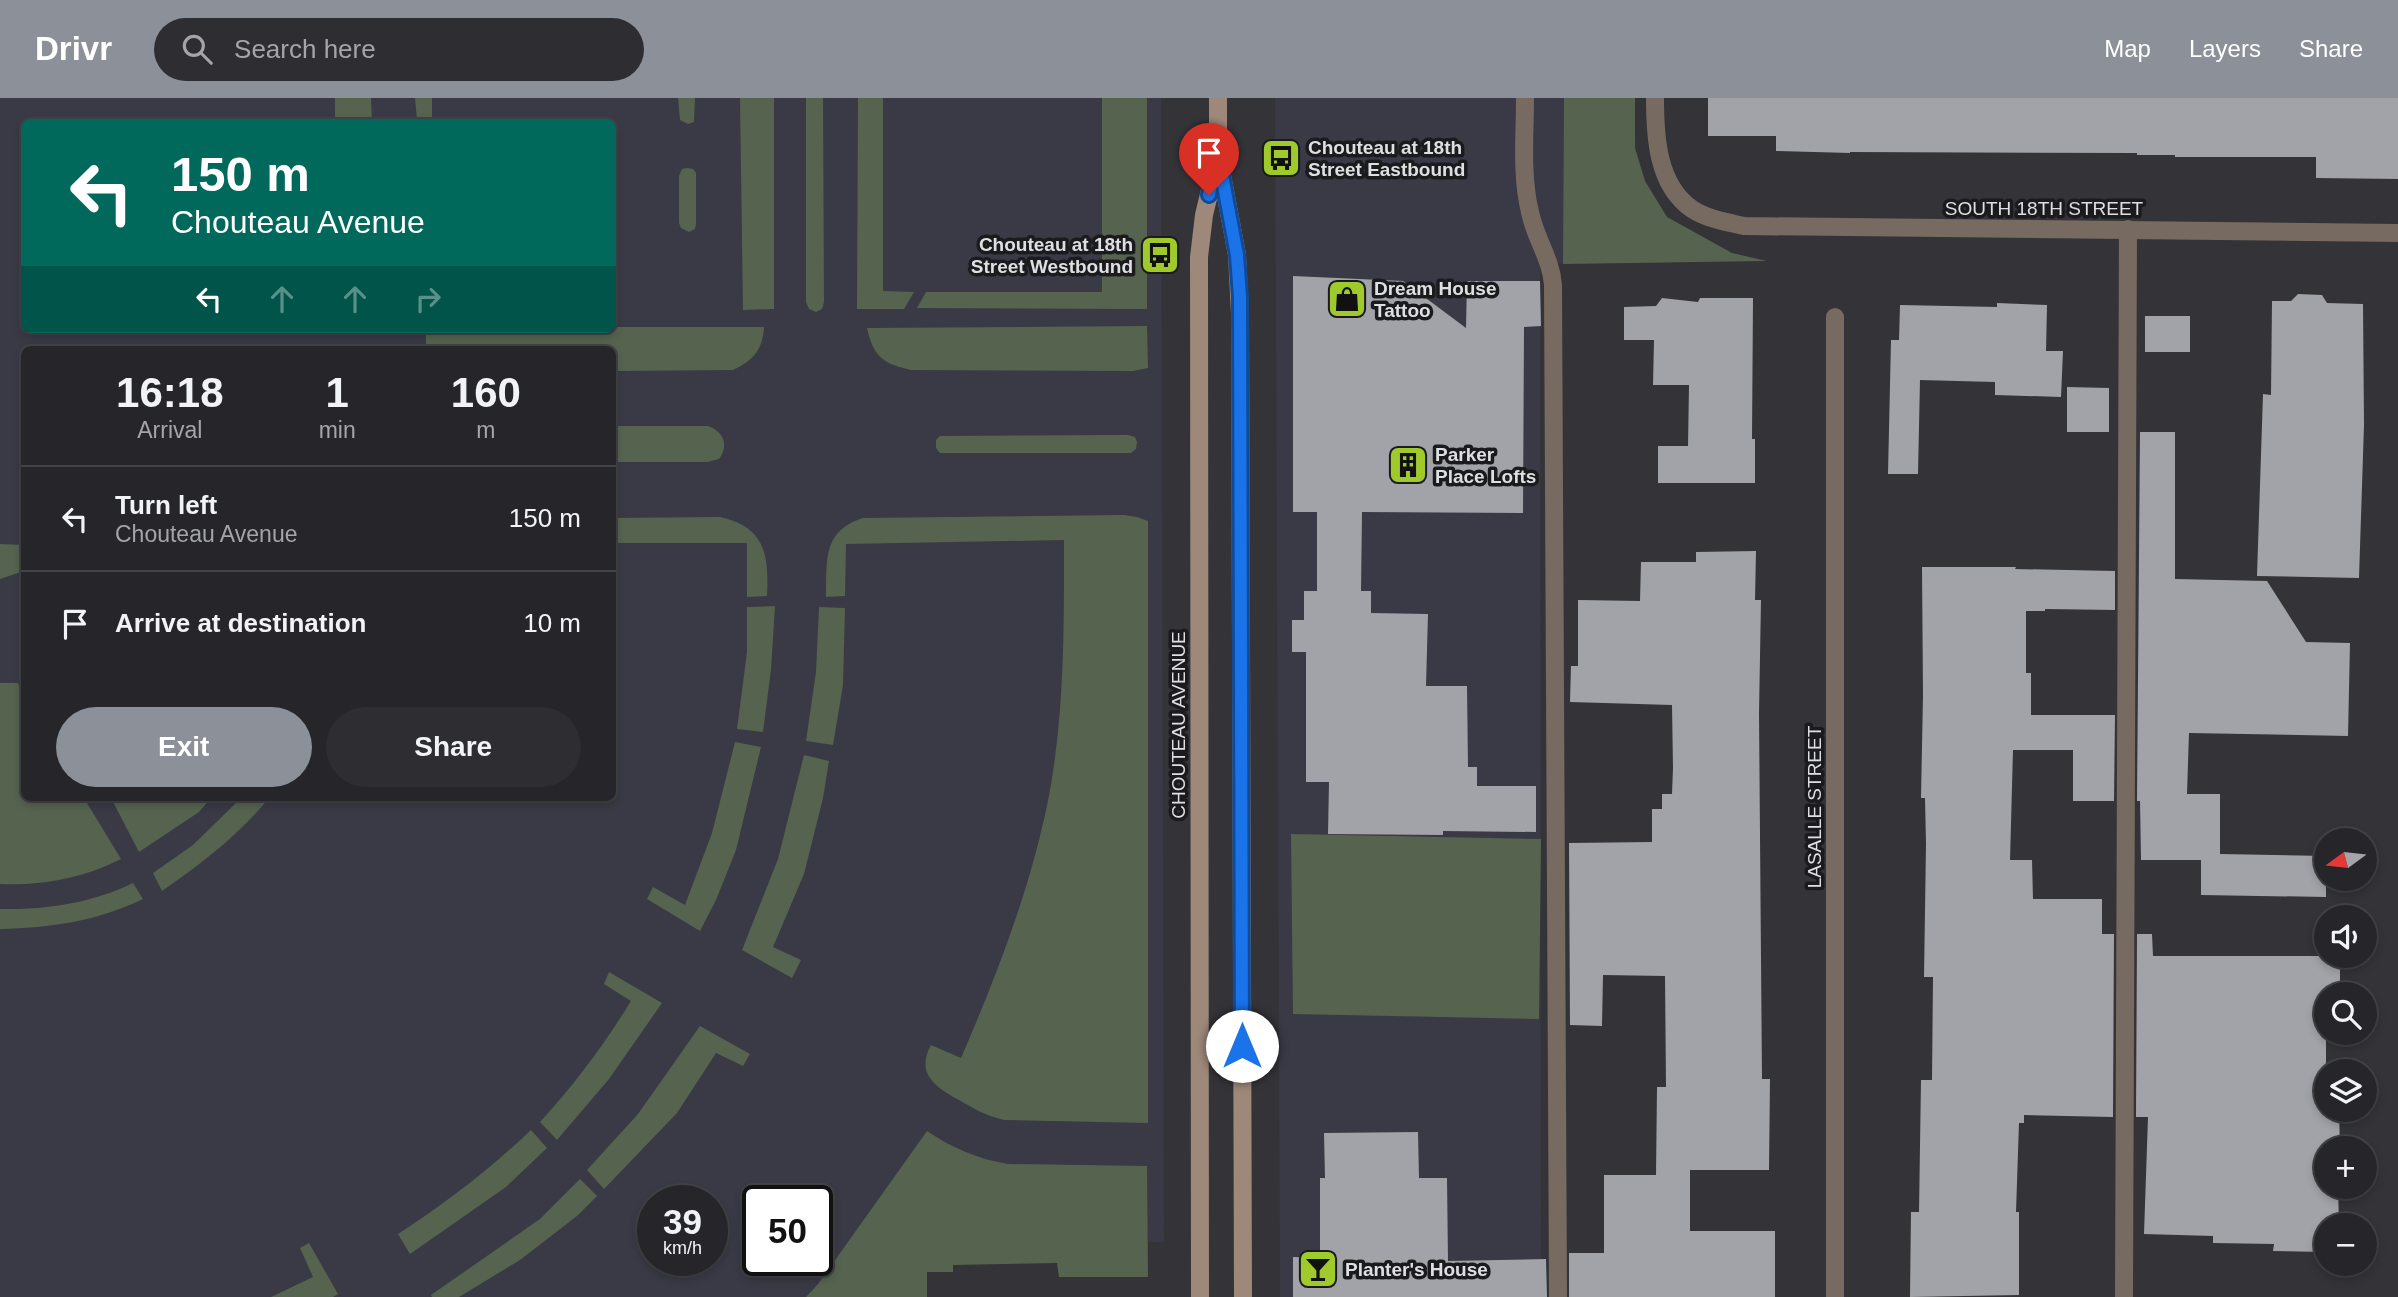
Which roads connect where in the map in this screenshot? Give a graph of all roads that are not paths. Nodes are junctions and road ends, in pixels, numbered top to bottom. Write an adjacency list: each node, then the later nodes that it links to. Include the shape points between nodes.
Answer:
1 (1218, 98): 4 (main road, CHOUTEAU AVENUE)
2 (1525, 98): 10 (street, via 1525,187 1553,285)
3 (1655, 98): 5 (street, SOUTH 18TH STREET, via 1655,130 1672,189 1692,209 1719,220 1768,227)
4 (1218, 154): 8 (main road, CHOUTEAU AVENUE, via 1199,257); 9 (main road, CHOUTEAU AVENUE, via 1240,297)
5 (2128, 229): 6 (street, SOUTH 18TH STREET); 12 (street)
6 (2398, 233)
7 (1835, 317): 11 (street, LASALLE STREET)
8 (1200, 1297)
9 (1243, 1297)
10 (1558, 1297)
11 (1835, 1297)
12 (2124, 1297)

